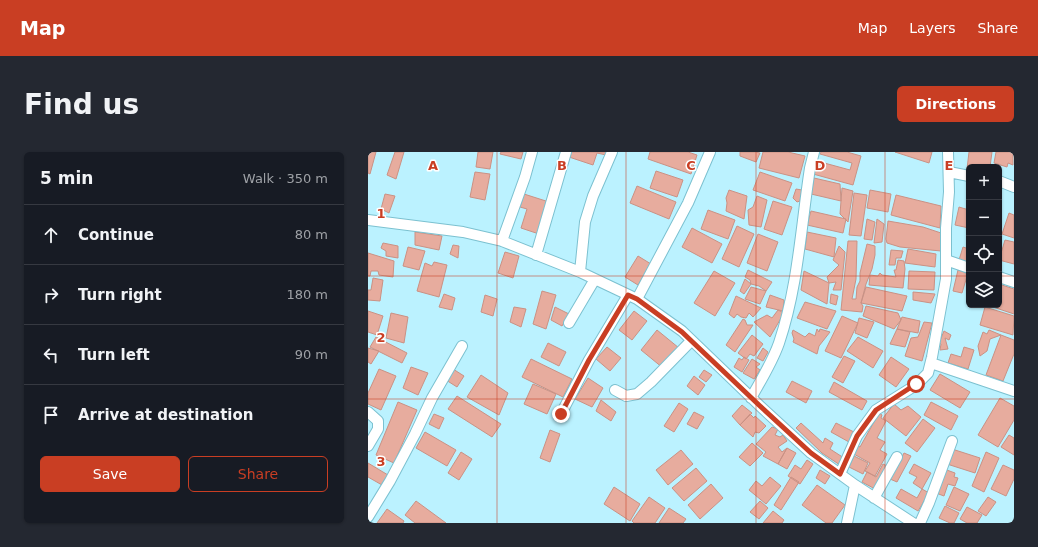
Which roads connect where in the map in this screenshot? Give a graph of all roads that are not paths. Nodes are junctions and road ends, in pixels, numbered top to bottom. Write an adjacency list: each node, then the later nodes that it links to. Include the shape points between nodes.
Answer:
1 (532, 152): 12 (street)
2 (566, 152): 13 (street)
3 (612, 152): 16 (street, via 585,222)
4 (710, 152): 20 (street, via 688,203)
5 (814, 152): 27 (street, via 795,275 779,343)
6 (948, 152): 7 (street)
7 (949, 172): 8 (street); 14 (street)
8 (966, 175)
9 (1002, 182): 10 (street)
10 (1014, 187)
11 (368, 220): 12 (street, via 463,232)
12 (502, 241): 13 (street)
13 (536, 255): 16 (street)
14 (946, 260): 15 (street); 24 (street, via 946,279)
15 (966, 267)
16 (580, 272): 18 (street)
17 (1002, 278): 19 (street)
18 (595, 279): 20 (street); 21 (street)
19 (1014, 282)
20 (633, 297): 22 (street); 29 (street, via 589,360)
21 (569, 323)
22 (692, 341): 25 (street, via 636,394 626,396); 27 (street)
23 (462, 346): 36 (street)
24 (931, 362): 26 (street); 33 (street, via 928,372 916,384 876,410 857,436)
25 (615, 390)
26 (1014, 391)
27 (751, 398): 33 (street, via 811,453)
28 (368, 412): 31 (street, via 378,421 378,429)
29 (561, 414)
30 (952, 441): 39 (street)
31 (368, 446)
32 (897, 457): 35 (street)
33 (840, 474): 34 (street)
34 (855, 486): 35 (street); 37 (street)
35 (874, 498): 38 (street)
36 (368, 517)
37 (847, 523)
38 (913, 523)
39 (920, 523)

